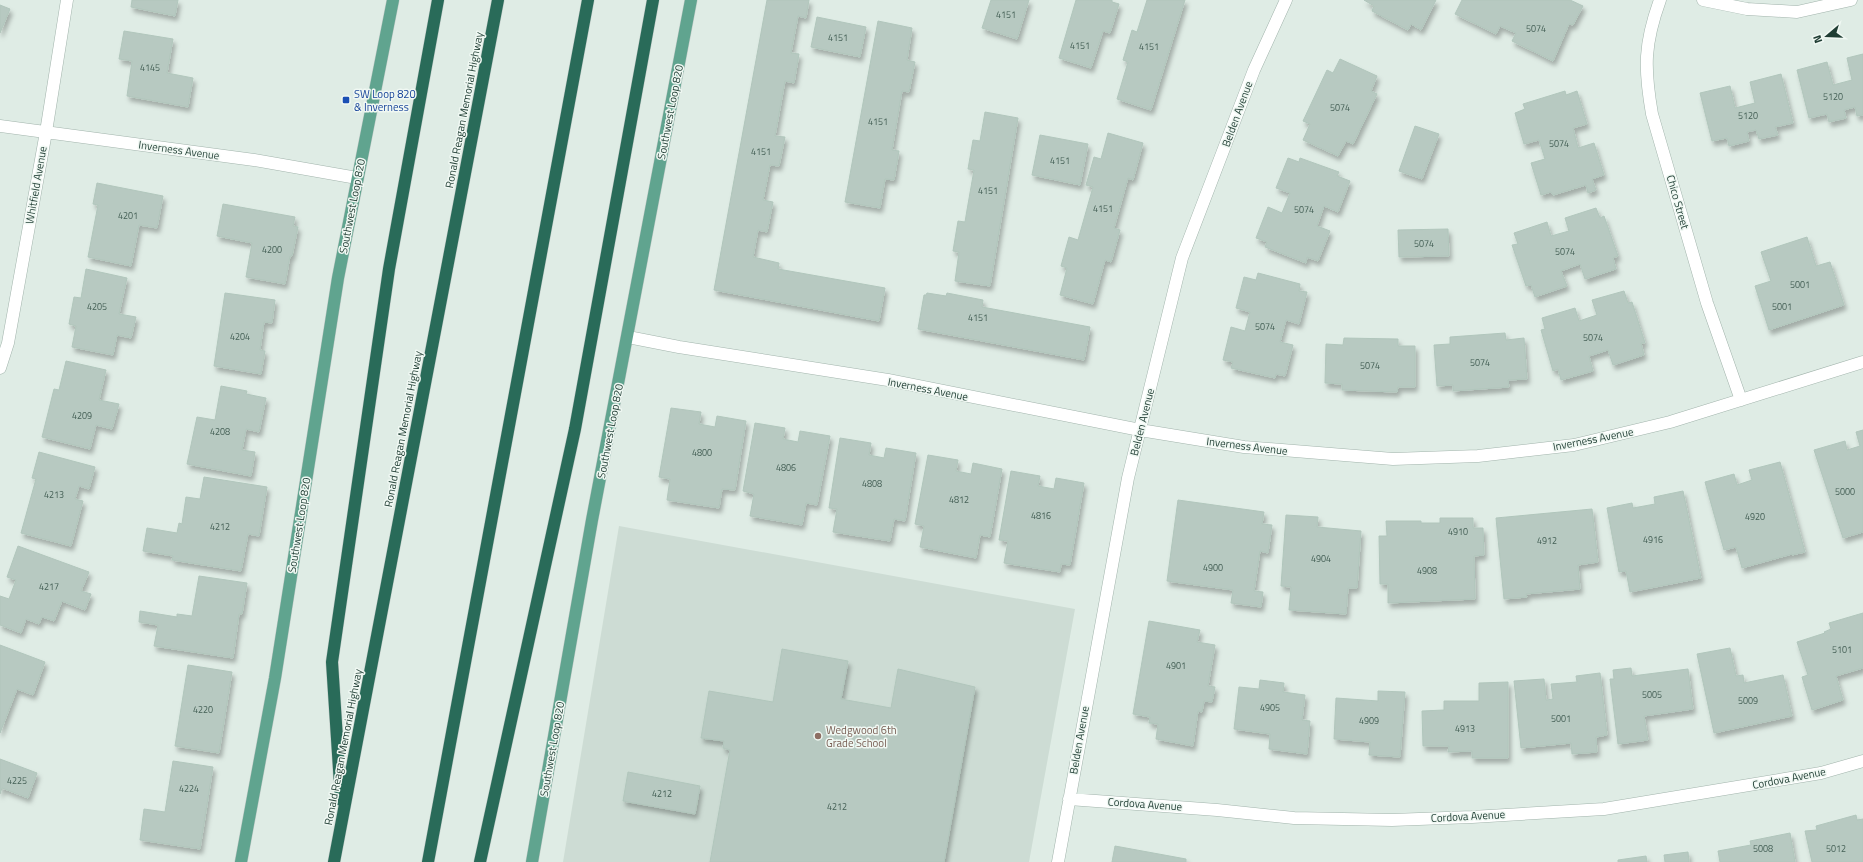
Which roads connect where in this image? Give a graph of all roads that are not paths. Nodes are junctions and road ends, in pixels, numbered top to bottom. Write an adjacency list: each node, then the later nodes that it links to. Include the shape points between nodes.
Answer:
1 (67, 0): 13 (street, Whitfield Avenue)
2 (394, 0): 14 (main road, Southwest Loop 820)
3 (438, 0): 22 (highway, via 389,269 332,662)
4 (498, 0): 22 (highway, Ronald Reagan Memorial Highway)
5 (588, 0): 25 (highway)
6 (653, 0): 26 (highway, via 576,429)
7 (691, 0): 15 (main road, Southwest Loop 820)
8 (1286, 0): 19 (street, Belden Avenue, via 1254,70 1182,258)
9 (1660, 0): 18 (street, Chico Street, via 1652,21 1646,57 1652,114 1707,303)
10 (1703, 0): 11 (street, via 1747,10 1797,12)
11 (1851, 0)
12 (0, 126): 13 (street, Inverness Avenue)
13 (46, 132): 14 (street, Inverness Avenue, via 254,160); 17 (street, Whitfield Avenue, via 8,343)
14 (357, 178): 23 (main road, Southwest Loop 820, via 338,278 275,678)
15 (628, 337): 19 (street, Inverness Avenue, via 888,380); 27 (main road, Southwest Loop 820, via 593,514)
16 (1863, 362): 18 (street, Inverness Avenue)
17 (0, 368)
18 (1741, 400): 19 (street, Inverness Avenue, via 1670,422 1574,445 1478,456 1394,459 1244,447)
19 (1140, 430): 21 (street, Belden Avenue, via 1127,486)
20 (1863, 761): 21 (street, Cordova Avenue, via 1821,773 1604,809 1464,817 1392,820 1294,818)
21 (1069, 799): 28 (street, Belden Avenue)
22 (343, 818): 24 (highway, Ronald Reagan Memorial Highway)
23 (241, 862)
24 (334, 862)
25 (428, 862)
26 (480, 862)
27 (532, 862)
28 (1058, 862)

